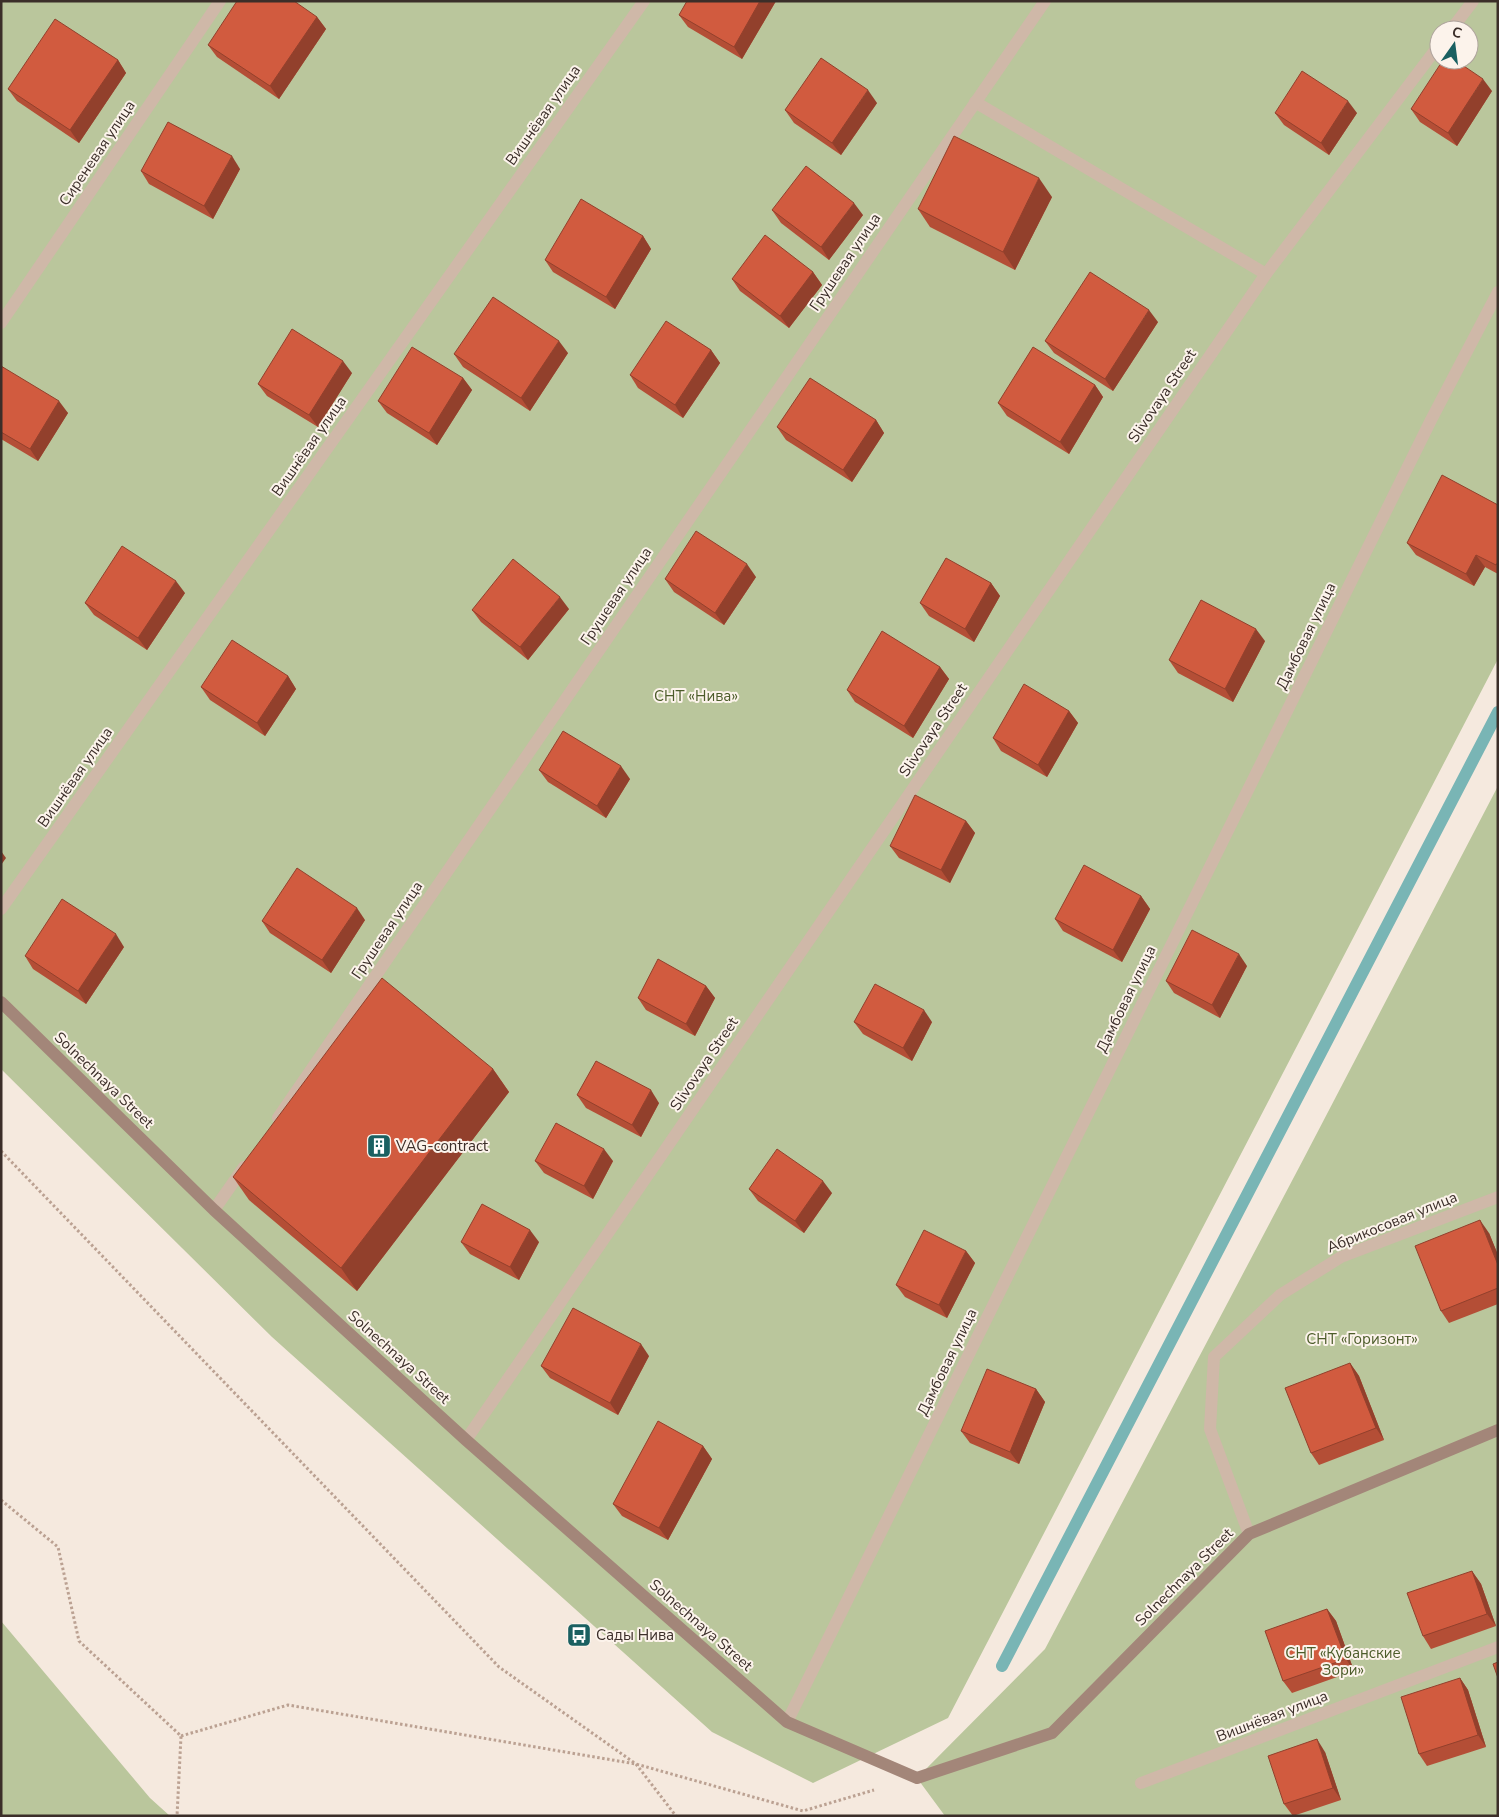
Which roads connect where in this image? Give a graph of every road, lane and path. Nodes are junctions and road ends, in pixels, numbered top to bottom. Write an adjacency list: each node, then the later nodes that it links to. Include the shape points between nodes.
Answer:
1 (220, 1): 10 (street, Сиреневая улица)
2 (644, 1): 11 (street, Вишнёвая улица)
3 (1045, 1): 7 (street, Грушевая улица)
4 (1472, 1): 5 (street)
5 (1458, 20)
6 (1429, 58): 8 (street, Slivovaya Street)
7 (975, 102): 8 (street); 13 (street, Грушевая улица)
8 (1266, 274): 19 (street, Slivovaya Street)
9 (1498, 292): 23 (street, Дамбовая улица, via 1431,420)
10 (1, 323)
11 (1, 909)
12 (1, 1002): 17 (street, Solnechnaya Street)
13 (271, 1128)
14 (1, 1151): 25 (path, via 498,1667)
15 (254, 1153): 17 (street)
16 (1498, 1197): 21 (street, Абрикосовая улица, via 1341,1257 1280,1295 1214,1357 1210,1429)
17 (214, 1210): 19 (street, Solnechnaya Street)
18 (1498, 1430): 21 (street, Solnechnaya Street)
19 (466, 1440): 23 (street, Solnechnaya Street)
20 (1, 1500): 24 (path, via 58,1547 79,1640)
21 (1249, 1534): 26 (street, Solnechnaya Street, via 1052,1733)
22 (1498, 1647): 27 (street, Вишнёвая улица)
23 (787, 1722): 26 (street, Solnechnaya Street)
24 (181, 1736): 25 (path, via 288,1705); 28 (path)
25 (636, 1764): 26 (path, via 803,1811); 29 (path)
26 (917, 1778)
27 (1141, 1783)
28 (178, 1816)
29 (676, 1816)

